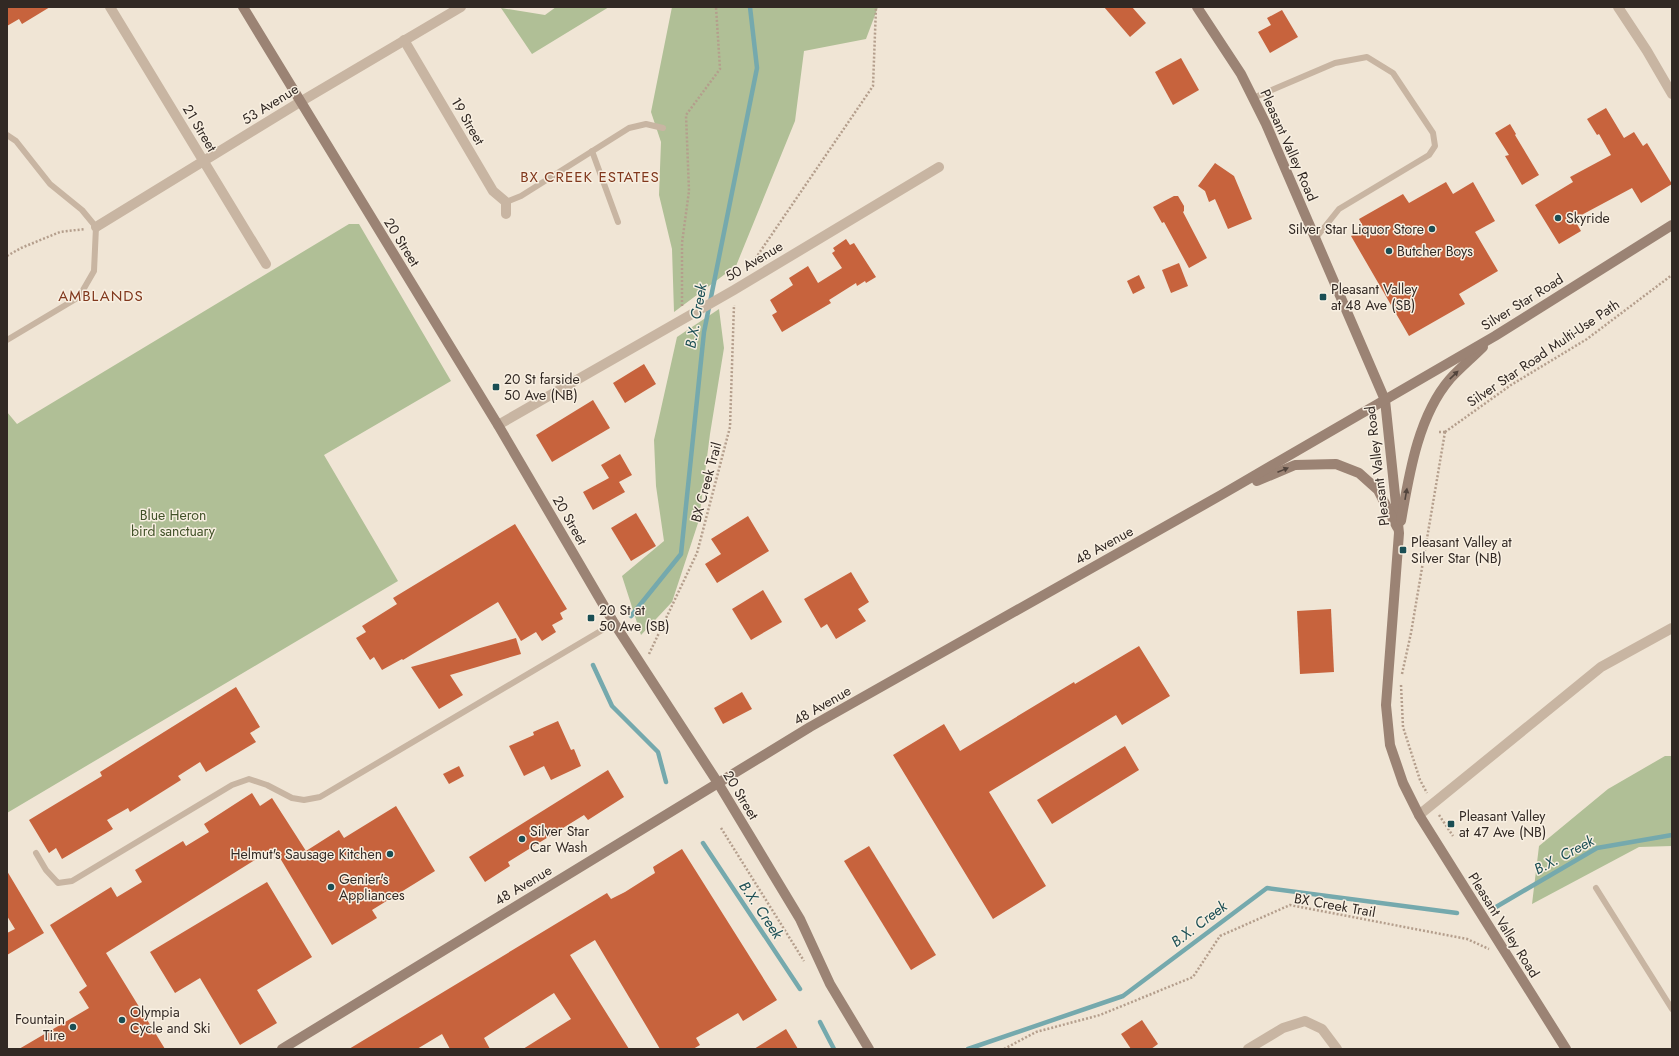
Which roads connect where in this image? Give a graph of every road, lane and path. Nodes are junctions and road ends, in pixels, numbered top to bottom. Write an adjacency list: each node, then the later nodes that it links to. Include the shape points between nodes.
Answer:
1 (110, 7): 15 (street, 21 Street)
2 (243, 7): 11 (street, 20 Street)
3 (461, 7): 8 (street, 53 Avenue)
4 (716, 7): 28 (path, via 720,69 686,115 689,191 682,243)
5 (876, 7): 25 (path, via 873,86)
6 (1197, 7): 10 (street, Pleasant Valley Road, via 1241,74)
7 (1618, 7): 9 (street)
8 (404, 40): 11 (street, 53 Avenue); 17 (street, 19 Street, via 493,191)
9 (1672, 94)
10 (1253, 98): 22 (street, Pleasant Valley Road); 22 (lane, via 1335,63 1367,56 1393,73 1433,133 1435,146 1429,155 1339,209)
11 (300, 102): 15 (street, 53 Avenue); 32 (street, 20 Street)
12 (663, 128): 14 (lane, via 646,124 629,128)
13 (7, 135): 21 (lane, via 16,141 50,184 82,210)
14 (592, 151): 17 (lane, via 521,196); 19 (lane)
15 (204, 161): 21 (street, 53 Avenue); 24 (street, 21 Street)
16 (939, 167): 27 (street, 50 Avenue)
17 (506, 202): 18 (street)
18 (506, 214)
19 (618, 222)
20 (1672, 225): 29 (street, Silver Star Road)
21 (96, 227): 23 (path, via 60,232); 30 (lane, via 94,271 79,297)
22 (1315, 239): 31 (street, Pleasant Valley Road)
23 (7, 256)
24 (266, 264)
25 (748, 270)
26 (1672, 275): 34 (path, Silver Star Road Multi-Use Path, via 1587,339 1511,385)
27 (734, 290): 28 (street, 50 Avenue); 39 (path, BX Creek Trail, via 730,427 697,553 653,650)
28 (682, 320): 32 (street, 50 Avenue)
29 (1495, 336): 31 (street, Silver Star Road); 36 (street, one-way to 29, via 1410,472 1424,425 1436,399 1449,379)
30 (7, 340)
31 (1385, 400): 35 (street, 48 Avenue); 36 (street, Pleasant Valley Road)
32 (498, 425): 37 (street, 20 Street)
33 (1439, 432): 34 (path)
34 (1445, 432): 41 (path, via 1401,678 1402,727 1420,780)
35 (1221, 495): 36 (street, one-way to 36, via 1295,465 1336,464 1359,474 1378,490); 40 (street, 48 Avenue, via 810,727)
36 (1399, 533): 42 (street, Pleasant Valley Road, via 1386,705 1390,745 1403,783)
37 (614, 623): 39 (street, 20 Street); 45 (lane, via 320,797 304,800 292,798 267,784 249,779 232,785 72,881 58,883)
38 (1672, 628): 41 (street, via 1601,667)
39 (642, 667): 40 (street, 20 Street)
40 (718, 783): 50 (street, 48 Avenue); 51 (street, 20 Street, via 800,919 830,984)
41 (1433, 803): 42 (street); 44 (path)
42 (1419, 815): 47 (street, Pleasant Valley Road)
43 (721, 828): 48 (path)
44 (1453, 836)
45 (36, 853)
46 (1596, 888): 49 (lane)
47 (1508, 958): 52 (path, BX Creek Trail, via 1467,939 1290,905 1220,936 1194,977 1100,1015 1036,1032); 55 (street, Pleasant Valley Road)
48 (806, 964)
49 (1672, 1009)
50 (282, 1049)
51 (869, 1049)
52 (1004, 1049)
53 (1248, 1049): 54 (street, via 1283,1028 1305,1021 1322,1029)
54 (1337, 1049)
55 (1566, 1049)

